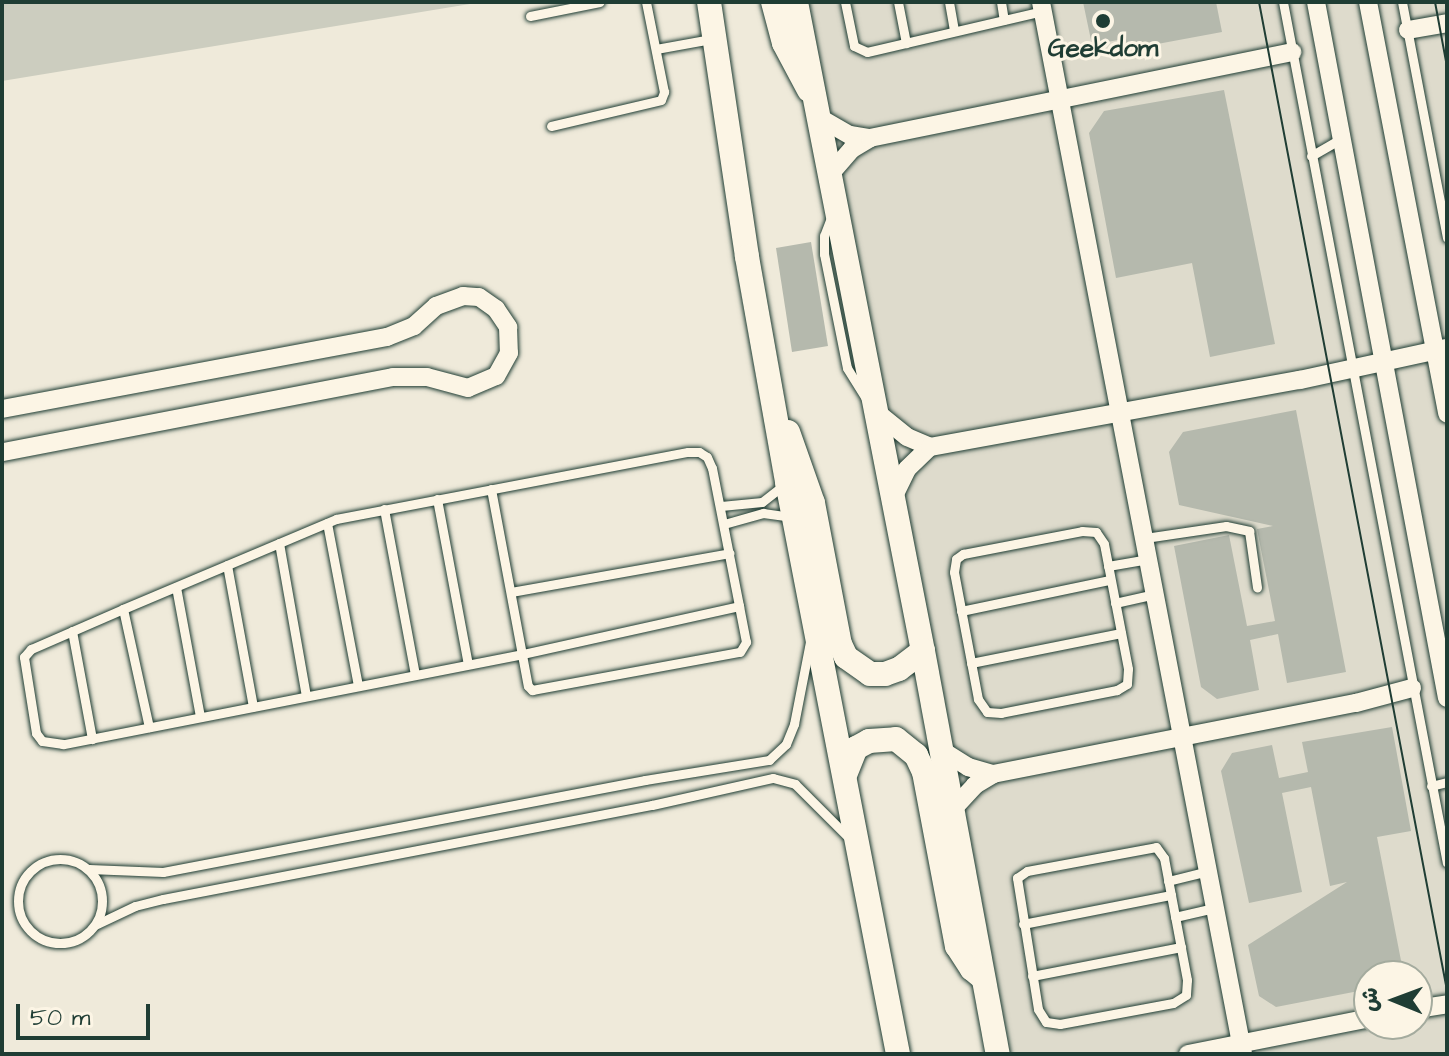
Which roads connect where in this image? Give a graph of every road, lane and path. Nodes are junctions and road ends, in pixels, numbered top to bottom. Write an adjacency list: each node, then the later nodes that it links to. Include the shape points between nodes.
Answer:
1 (600, 2): 15 (lane)
2 (646, 2): 22 (lane)
3 (709, 2): 20 (street)
4 (773, 2): 25 (street, via 793,66)
5 (796, 2): 25 (street)
6 (845, 2): 21 (lane, via 859,51)
7 (898, 2): 21 (lane)
8 (949, 2): 19 (lane)
9 (1001, 2): 16 (lane)
10 (1283, 2): 23 (lane)
11 (1316, 2): 28 (street)
12 (1368, 2): 32 (street)
13 (1402, 2): 18 (lane)
14 (1042, 7): 16 (lane); 24 (street)
15 (530, 16)
16 (1004, 20): 19 (lane)
17 (1447, 23): 18 (street)
18 (1408, 30): 31 (lane)
19 (954, 31): 21 (lane)
20 (714, 38): 22 (lane); 35 (street)
21 (906, 43)
22 (656, 49): 26 (lane, via 661,100)
23 (1292, 52): 24 (street); 29 (lane)
24 (1060, 100): 27 (street); 38 (street)
25 (818, 110): 27 (street, via 850,135); 30 (street)
26 (551, 126)
27 (870, 138): 30 (street)
28 (1342, 138): 29 (lane); 33 (street)
29 (1311, 156): 34 (lane)
30 (831, 173): 37 (street)
31 (1447, 238)
32 (1441, 350): 33 (street); 39 (street)
33 (1384, 363): 34 (street); 77 (street)
34 (1352, 369): 38 (street); 75 (lane)
35 (773, 406): 42 (street); 69 (street, via 806,478 846,657 870,674 885,674)
36 (2, 409): 41 (street, via 387,337 414,326 436,306 463,296 479,297 508,327 509,353 496,376 468,388 427,377 393,377)
37 (875, 411): 40 (street, via 895,429); 44 (street)
38 (1122, 411): 40 (street); 51 (street)
39 (1447, 413)
40 (930, 447): 44 (street, via 907,469)
41 (2, 452)
42 (787, 482): 46 (lane, via 762,502); 48 (street)
43 (491, 489): 45 (lane); 46 (lane, via 699,452 712,468); 60 (lane)
44 (893, 498): 69 (street)
45 (437, 499): 47 (lane); 72 (lane)
46 (721, 506): 50 (lane)
47 (384, 509): 49 (lane); 73 (lane)
48 (794, 518): 50 (lane, via 763,513); 66 (street)
49 (327, 523): 52 (lane); 74 (lane)
50 (724, 524): 53 (lane)
51 (1145, 538): 54 (street); 59 (lane, via 1226,526 1249,531)
52 (279, 543): 55 (lane); 76 (lane)
53 (730, 553): 60 (lane); 63 (lane)
54 (1149, 559): 56 (lane); 61 (street)
55 (227, 565): 58 (lane); 78 (lane)
56 (1108, 566): 57 (lane); 65 (lane, via 1101,537 1090,531 963,554 954,566)
57 (1110, 580): 62 (lane); 65 (lane)
58 (176, 587): 64 (lane); 79 (lane)
59 (1257, 587)
60 (511, 592): 70 (lane)
61 (1156, 594): 62 (lane); 81 (street)
62 (1115, 603): 68 (lane)
63 (739, 606): 70 (lane); 70 (lane, via 746,642 740,652 536,690 528,686)
64 (123, 609): 67 (lane); 80 (lane)
65 (961, 611): 71 (lane)
66 (815, 619): 85 (street); 91 (lane, via 794,724 786,744 769,760 163,872)
67 (72, 631): 82 (lane); 82 (lane, via 31,649 23,666 42,741)
68 (1121, 633): 71 (lane); 71 (lane, via 1128,669 1122,688 1001,713 982,708)
69 (923, 651): 83 (street)
70 (523, 654): 72 (lane)
71 (971, 663)
72 (468, 664): 73 (lane)
73 (415, 674): 74 (lane)
74 (358, 686): 76 (lane)
75 (1412, 688): 81 (street); 87 (lane)
76 (306, 696): 78 (lane)
77 (1447, 698)
78 (253, 707): 79 (lane)
79 (200, 717): 80 (lane)
80 (149, 727): 82 (lane)
81 (1181, 737): 84 (street); 92 (street)
82 (92, 739)
83 (941, 750): 84 (street, via 968,767); 88 (street)
84 (993, 774): 88 (street)
85 (845, 775): 89 (street); 101 (street, via 856,748 869,741 896,739 916,755 924,772 957,946)
86 (1447, 782): 87 (lane)
87 (1431, 786): 90 (lane)
88 (952, 810): 101 (street)
89 (859, 849): 98 (lane, via 803,790 773,778 163,899); 105 (street)
90 (1447, 863)
91 (89, 869): 98 (lane, via 102,896); 98 (lane, via 59,858 38,865 23,881 18,902 26,924 55,943 78,939)
92 (1208, 871): 93 (lane); 95 (street)
93 (1168, 881): 94 (lane); 97 (lane, via 1156,847 1027,871 1016,883)
94 (1171, 895): 96 (lane); 97 (lane)
95 (1214, 908): 96 (lane); 103 (street)
96 (1175, 917): 99 (lane)
97 (1023, 924): 100 (lane)
98 (95, 925)
99 (1181, 947): 100 (lane); 100 (lane, via 1187,990 1173,1003 1051,1024 1042,1018)
100 (1032, 976)
101 (983, 978): 104 (street)
102 (1353, 1022): 103 (street)
103 (1242, 1048): 106 (street)
104 (1000, 1049)
105 (898, 1054)
106 (1188, 1054)

